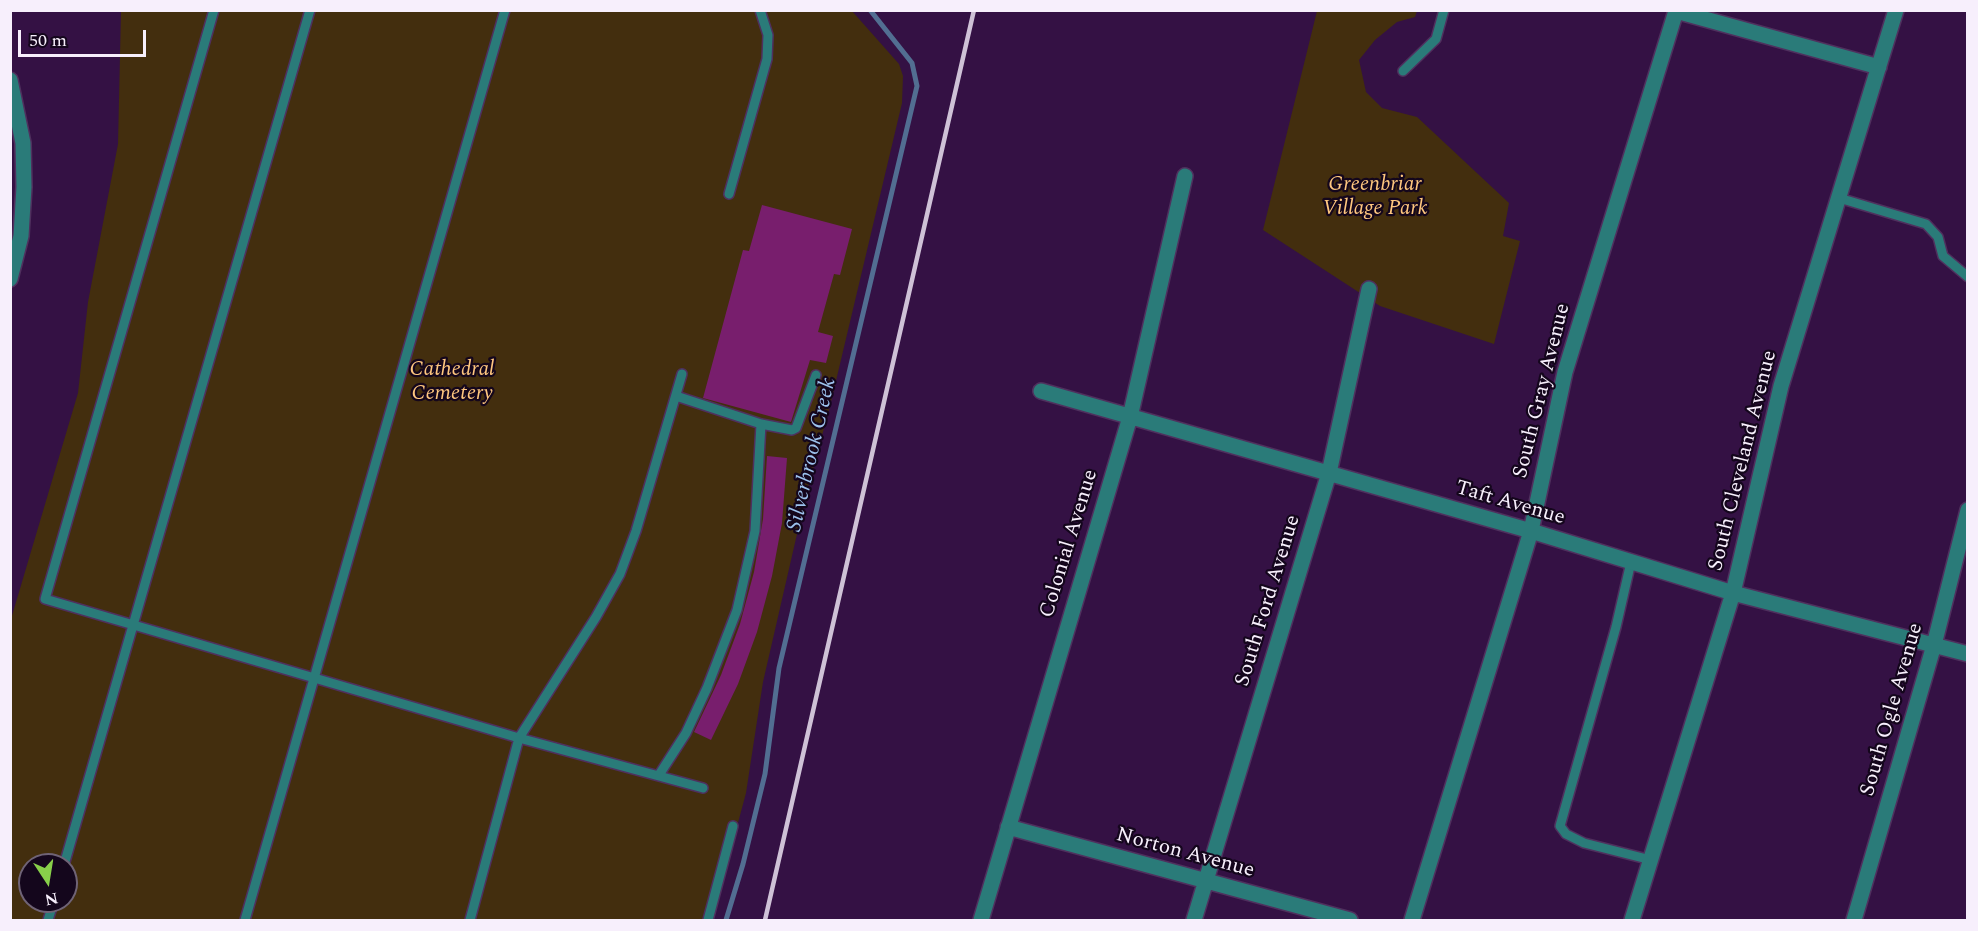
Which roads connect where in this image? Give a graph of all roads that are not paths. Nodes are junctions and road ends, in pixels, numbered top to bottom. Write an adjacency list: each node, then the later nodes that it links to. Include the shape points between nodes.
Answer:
1 (214, 10): 28 (lane, via 45,599)
2 (310, 10): 28 (lane)
3 (505, 10): 31 (lane)
4 (760, 10): 12 (lane, via 768,35 767,59)
5 (1444, 10): 9 (lane, via 1436,39)
6 (1676, 10): 8 (street); 25 (street, South Gray Avenue, via 1565,372)
7 (1896, 10): 8 (street, South Cleveland Avenue)
8 (1879, 67): 13 (street, South Cleveland Avenue)
9 (1403, 71)
10 (10, 80): 15 (street, via 23,143 24,186 21,236)
11 (1185, 176): 21 (street, Colonial Avenue)
12 (729, 194)
13 (1839, 198): 14 (lane, via 1926,224 1938,237 1943,256); 27 (street, South Cleveland Avenue, via 1781,386)
14 (1968, 276)
15 (10, 279)
16 (1369, 289): 23 (street, South Ford Avenue)
17 (682, 374): 20 (lane)
18 (816, 375): 22 (lane, via 796,428 786,430)
19 (1041, 391): 21 (street, Taft Avenue)
20 (676, 396): 22 (lane); 32 (lane, via 620,574)
21 (1130, 417): 23 (street, Taft Avenue); 36 (street, Colonial Avenue)
22 (761, 424): 33 (lane, via 755,531 737,610 686,733)
23 (1329, 473): 25 (street, Taft Avenue); 39 (street, South Ford Avenue)
24 (1968, 510): 29 (street, South Ogle Avenue)
25 (1531, 531): 26 (street, Taft Avenue); 46 (street, South Gray Avenue)
26 (1631, 562): 27 (street, Taft Avenue); 38 (lane, via 1560,826 1566,834 1584,843)
27 (1733, 593): 29 (street, Taft Avenue); 38 (street, South Cleveland Avenue)
28 (134, 623): 31 (lane); 37 (lane)
29 (1934, 645): 30 (street, Taft Avenue); 48 (street, South Ogle Avenue)
30 (1968, 654)
31 (314, 676): 32 (lane); 40 (lane)
32 (519, 738): 33 (lane); 41 (lane)
33 (659, 775): 34 (lane)
34 (704, 788)
35 (733, 826): 42 (lane)
36 (1008, 827): 39 (street, Norton Avenue); 43 (street, Colonial Avenue)
37 (67, 853)
38 (1651, 860): 47 (street, South Cleveland Avenue)
39 (1205, 882): 44 (street, South Ford Avenue); 45 (street, Norton Avenue)
40 (245, 921)
41 (470, 921)
42 (708, 921)
43 (981, 921)
44 (1194, 921)
45 (1350, 921)
46 (1412, 921)
47 (1632, 921)
48 (1854, 921)

